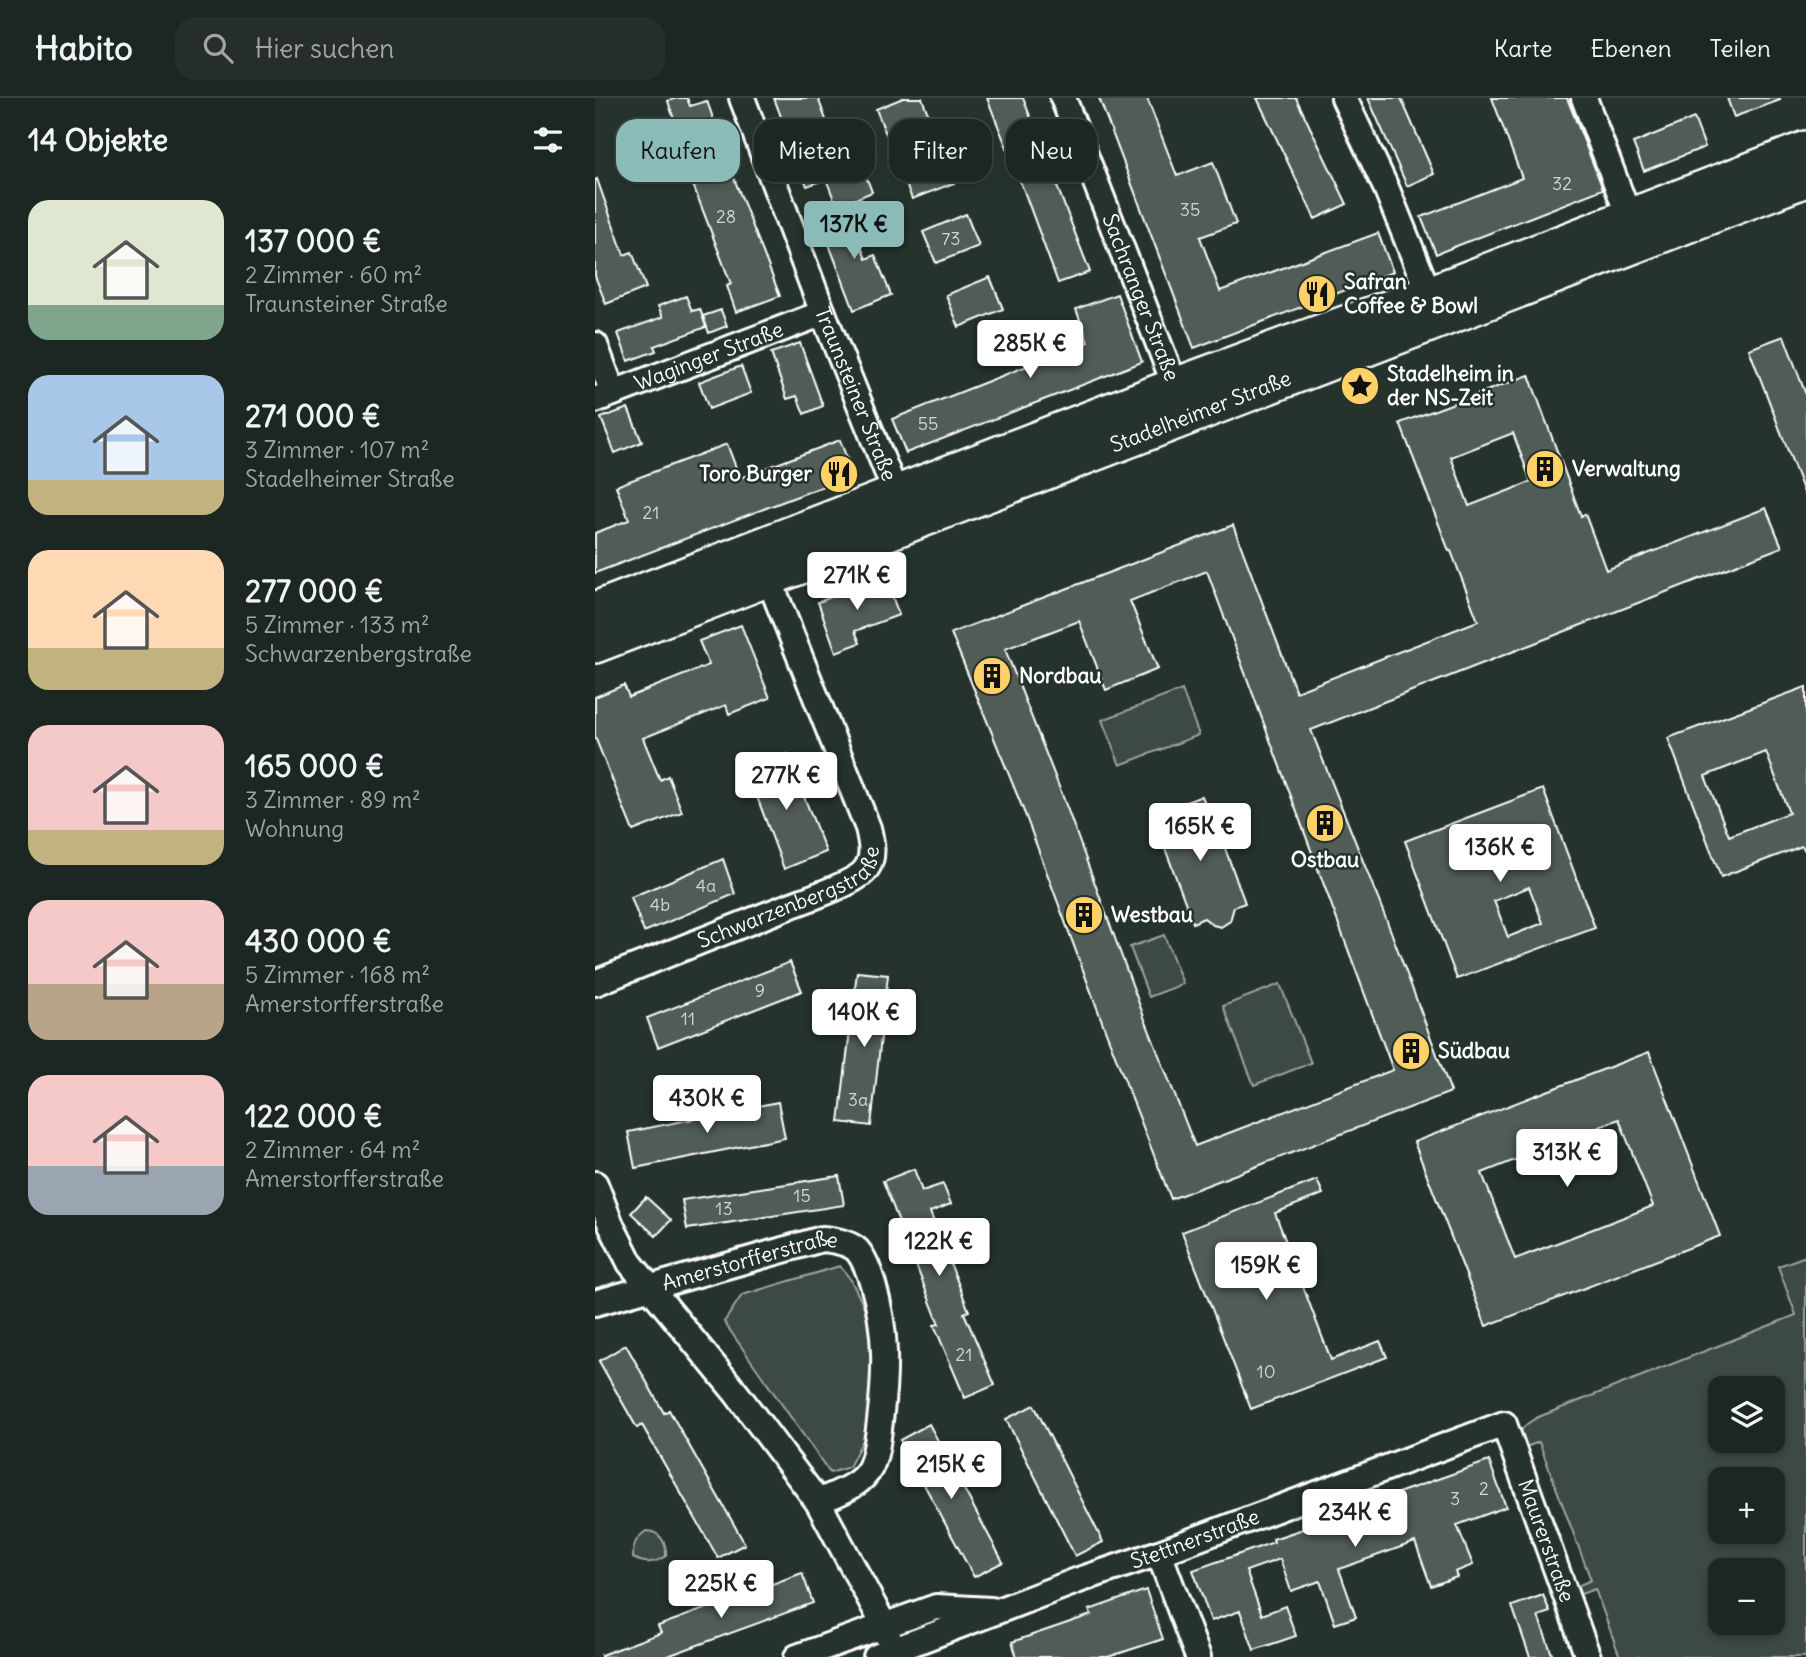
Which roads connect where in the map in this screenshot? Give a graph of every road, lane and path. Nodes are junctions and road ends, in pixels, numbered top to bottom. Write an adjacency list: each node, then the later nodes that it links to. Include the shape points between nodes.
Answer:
1 (742, 98): 9 (street, Traunsteiner Straße)
2 (1063, 98): 12 (street, Sachranger Straße)
3 (1344, 98): 8 (street)
4 (1584, 98): 7 (street)
5 (1806, 149): 7 (main road, Stadelheimer Straße)
6 (1806, 179): 12 (main road, Stadelheimer Straße)
7 (1629, 217): 8 (main road, Stadelheimer Straße)
8 (1429, 294): 12 (main road, Stadelheimer Straße, via 1286,345)
9 (823, 313): 11 (street, Waginger Straße); 13 (street, Traunsteiner Straße)
10 (595, 345): 11 (street)
11 (604, 397)
12 (1181, 402): 13 (main road, Stadelheimer Straße); 14 (main road, Stadelheimer Straße)
13 (896, 494): 14 (main road, Stadelheimer Straße)
14 (762, 563): 15 (main road, Stadelheimer Straße); 16 (main road, Stadelheimer Straße); 17 (street, Schwarzenbergstraße, via 868,828 872,844 868,868 819,894)
15 (595, 610)
16 (595, 645)
17 (595, 983)
18 (595, 1184): 19 (street, Amerstorfferstraße, via 630,1263)
19 (649, 1288): 20 (street); 22 (street, Amerstorfferstraße); 22 (street, Amerstorfferstraße, via 822,1239 855,1249 870,1273 884,1337 876,1445 869,1470 859,1482)
20 (595, 1303)
21 (1504, 1424): 23 (street, Stettnerstraße); 29 (street, Maurerstraße)
22 (818, 1502): 25 (street, Amerstorfferstraße)
23 (1159, 1553): 24 (street, Stettnerstraße); 28 (street)
24 (1002, 1610): 25 (street, Stettnerstraße, via 936,1607); 26 (street, Stettnerstraße)
25 (884, 1625): 26 (street, Amerstorfferstraße); 27 (street, Stettnerstraße)
26 (885, 1654)
27 (797, 1657)
28 (1198, 1657)
29 (1588, 1657)

